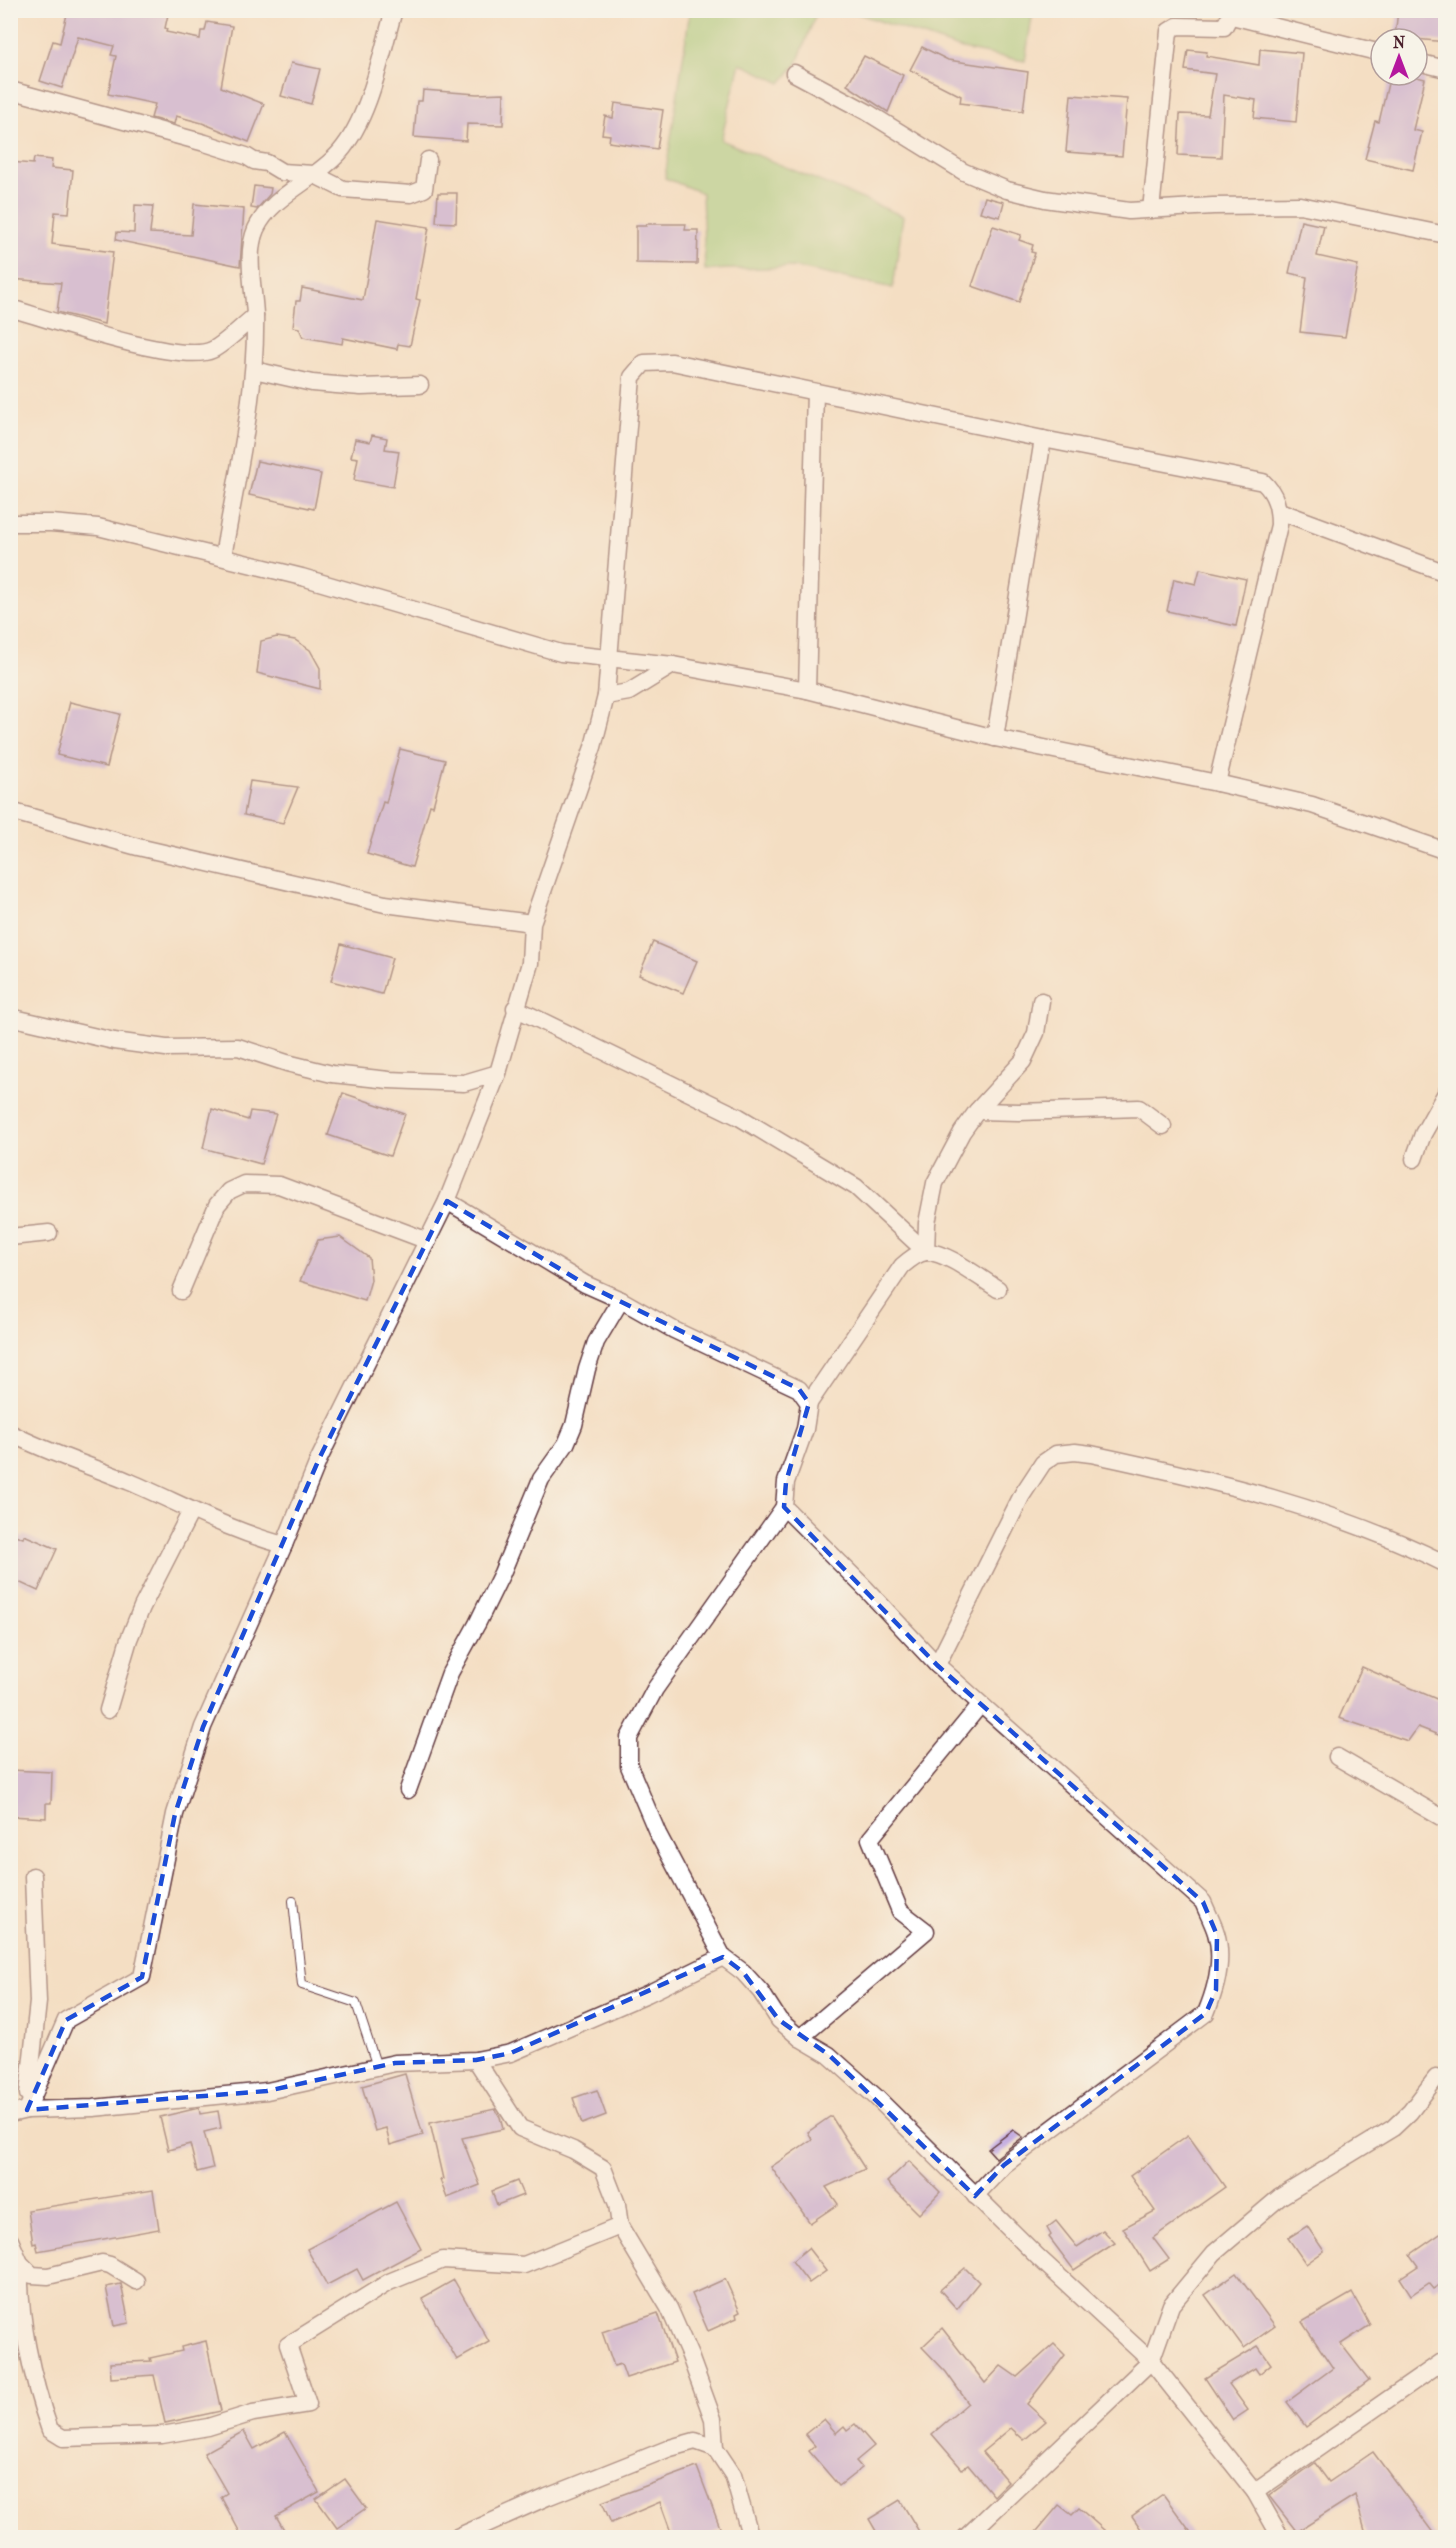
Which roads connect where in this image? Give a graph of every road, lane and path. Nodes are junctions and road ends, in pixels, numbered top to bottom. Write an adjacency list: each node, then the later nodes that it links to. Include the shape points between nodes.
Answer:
1 (394, 10): 9 (street, via 354,132 338,154)
2 (1233, 13): 3 (street); 10 (street, via 1224,27 1177,26 1169,31)
3 (1369, 50)
4 (1429, 65): 5 (street)
5 (1446, 69)
6 (794, 73): 10 (street, via 867,112 964,172 1007,190 1129,211)
7 (10, 90): 9 (street, via 246,156 282,172)
8 (428, 160): 9 (street, via 424,189 411,194 343,189)
9 (313, 174): 13 (street, via 267,211 255,231 251,249)
10 (1151, 210): 11 (street, via 1300,205)
11 (1446, 234)
12 (10, 308): 13 (street, via 98,334 169,351 196,353 212,350)
13 (255, 316): 14 (street)
14 (254, 370): 15 (street, via 312,383 361,387); 20 (street)
15 (420, 385)
16 (816, 392): 17 (street); 22 (street, via 672,362 644,363 632,377); 24 (street)
17 (1043, 439): 18 (street, via 1263,482 1271,490); 26 (street)
18 (1279, 511): 21 (street); 27 (street, via 1279,525)
19 (10, 523): 20 (street, via 98,527)
20 (223, 557): 22 (street, via 303,576 561,653)
21 (1446, 573)
22 (607, 659): 23 (street); 25 (street)
23 (673, 665): 24 (street); 25 (street, via 629,692)
24 (807, 690): 26 (street)
25 (606, 696): 30 (street)
26 (995, 738): 27 (street)
27 (1217, 783): 29 (street, via 1312,805)
28 (10, 811): 30 (street, via 138,847 385,904)
29 (1446, 851)
30 (532, 923): 32 (street, via 530,963)
31 (1041, 1001): 36 (street, via 1036,1033 1023,1061)
32 (515, 1008): 34 (street); 43 (street, via 739,1117 856,1187)
33 (10, 1017): 34 (street, via 114,1041 166,1048 238,1047 287,1063 355,1076 464,1083)
34 (498, 1073): 39 (street)
35 (1443, 1104): 38 (street, via 1423,1134)
36 (977, 1112): 37 (street, via 1139,1108); 43 (street, via 935,1183)
37 (1163, 1126)
38 (1414, 1159)
39 (447, 1202): 42 (street); 46 (street, via 576,1279)
40 (50, 1233): 41 (street)
41 (10, 1238)
42 (428, 1241): 45 (street, via 279,1185 244,1184 229,1191 217,1205); 51 (street, via 342,1410)
43 (926, 1252): 44 (street, via 941,1255); 47 (street, via 902,1266)
44 (998, 1289)
45 (181, 1291)
46 (621, 1300): 47 (street, via 674,1330 799,1389); 57 (street, via 596,1342 566,1444 541,1479 502,1573 450,1673)
47 (809, 1403): 49 (street, via 805,1429 786,1482)
48 (12, 1436): 50 (street)
49 (784, 1507): 53 (street); 61 (street, via 655,1689 629,1738 629,1766 658,1834)
50 (191, 1510): 51 (street); 55 (street, via 142,1607)
51 (284, 1545): 66 (street, via 203,1727 175,1814 142,1977 66,2020)
52 (1446, 1564): 53 (street, via 1398,1540 1300,1505 1091,1454 1056,1454 1043,1463 1022,1495)
53 (937, 1665): 54 (street)
54 (980, 1705): 62 (street, via 870,1839 900,1911 926,1931); 67 (street, via 1203,1902 1217,1935 1218,1968 1216,1990 1206,2013 1004,2165)
55 (108, 1710)
56 (1336, 1757): 58 (street)
57 (408, 1790)
58 (1446, 1820)
59 (33, 1876): 66 (street, via 38,2002)
60 (293, 1901): 64 (lane, via 303,1985 356,2003)
61 (723, 1957): 62 (street, via 743,1972 779,2020); 63 (street, via 511,2053)
62 (800, 2038): 67 (street, via 829,2055 932,2150)
63 (476, 2060): 64 (street); 68 (street, via 520,2128 573,2150 603,2168)
64 (377, 2067): 66 (street, via 267,2091)
65 (1436, 2078): 73 (street, via 1393,2128 1280,2197 1214,2253 1171,2305)
66 (19, 2112)
67 (975, 2196): 73 (street)
68 (620, 2226): 70 (street, via 524,2265 443,2260 389,2282 288,2345 309,2404 162,2435 63,2438 51,2430 23,2318); 74 (street, via 669,2308 690,2356 713,2419)
69 (10, 2240): 70 (street)
70 (20, 2263): 71 (street, via 32,2275 48,2276 102,2263)
71 (136, 2281)
72 (1446, 2359): 75 (street)
73 (1151, 2361): 75 (street); 78 (street)
74 (715, 2448): 76 (street, via 695,2441 670,2448); 77 (street, via 733,2475)
75 (1255, 2492): 79 (street)
76 (455, 2538)
77 (751, 2538)
78 (965, 2538)
79 (1281, 2538)

